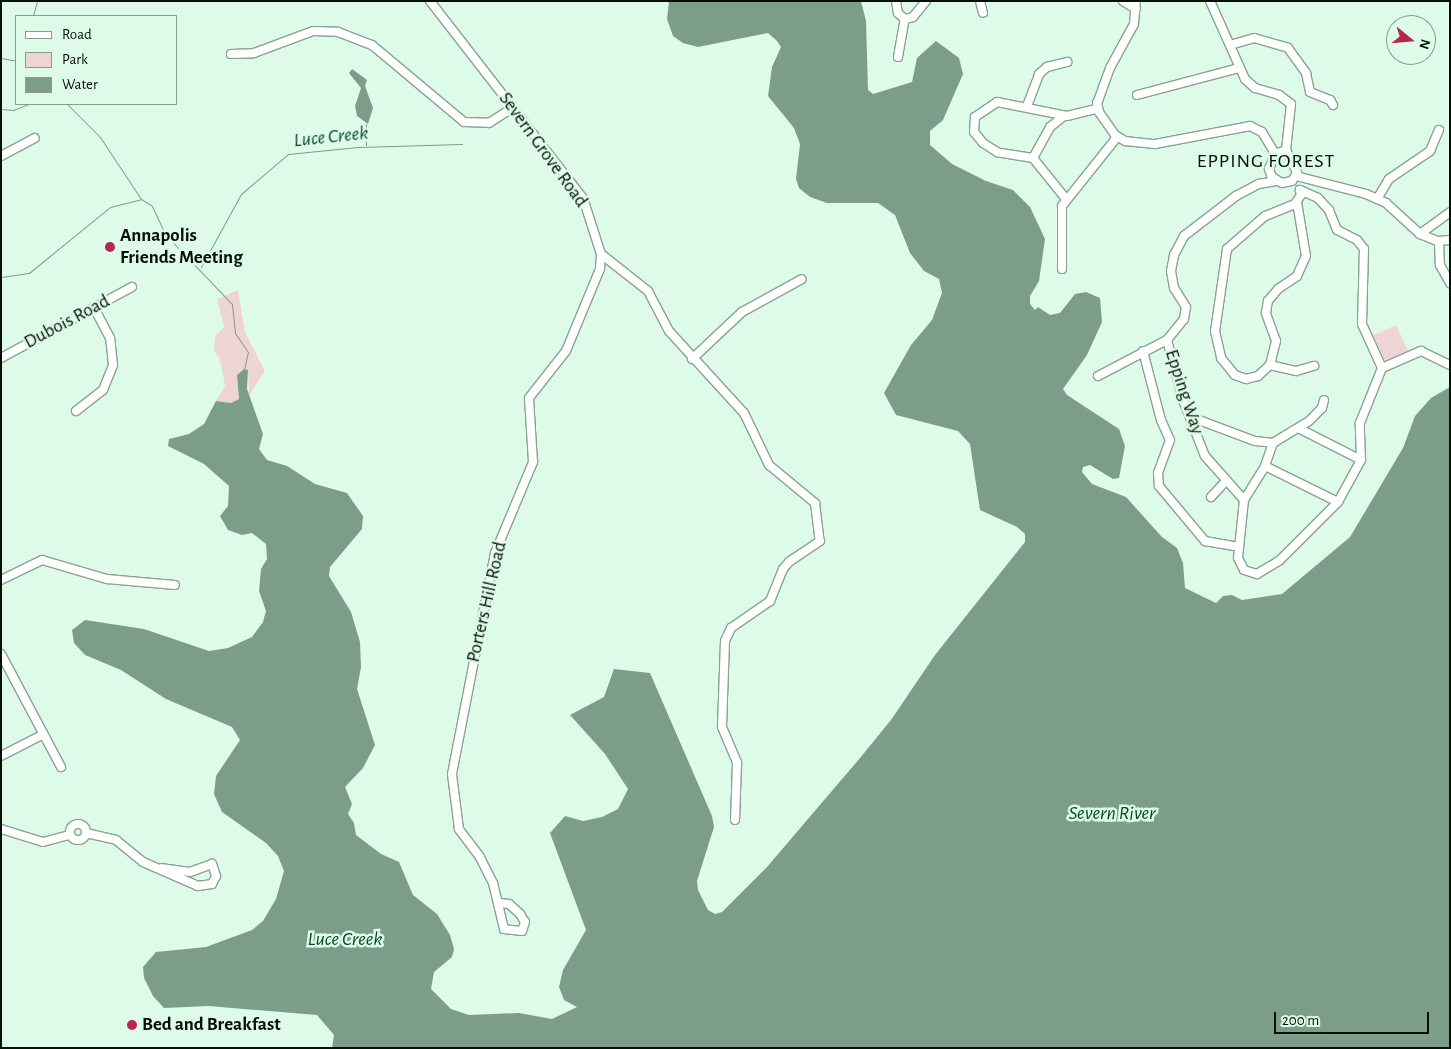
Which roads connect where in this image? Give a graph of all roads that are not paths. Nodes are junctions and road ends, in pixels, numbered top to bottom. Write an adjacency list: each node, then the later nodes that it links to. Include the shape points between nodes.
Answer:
1 (430, 1): 18 (street, Severn Grove Road)
2 (896, 1): 9 (street, via 898,13)
3 (926, 1): 9 (street, via 913,17)
4 (980, 1): 8 (street)
5 (1124, 1): 7 (street)
6 (1210, 1): 10 (street)
7 (1136, 5): 19 (street, via 1134,24 1110,68)
8 (983, 13)
9 (905, 18): 12 (street)
10 (1230, 45): 14 (street); 16 (street, via 1254,38 1288,48 1306,73 1310,92 1330,100)
11 (231, 54): 18 (street, via 254,53 313,31 338,32 372,45 464,122 489,123)
12 (898, 57)
13 (1067, 62): 17 (street, via 1046,67 1038,74)
14 (1239, 68): 15 (street); 24 (street, via 1249,84 1278,95 1291,104)
15 (1137, 95)
16 (1333, 105)
17 (1026, 106): 20 (street); 27 (street, via 993,103 976,114 974,125 976,134 990,149)
18 (512, 108): 41 (street, Severn Grove Road, via 583,198)
19 (1098, 108): 20 (street); 22 (street)
20 (1064, 116): 27 (street, via 1050,127)
21 (1439, 130): 35 (street, via 1430,151 1389,179)
22 (1117, 137): 25 (street, via 1155,144 1250,126 1262,132); 34 (street)
23 (35, 138): 26 (street)
24 (1286, 150): 25 (street); 29 (street, via 1297,169)
25 (1275, 154): 28 (street)
26 (1, 156)
27 (1033, 158): 34 (street)
28 (1269, 172): 30 (street); 32 (street, Epping Way)
29 (1296, 176): 31 (street); 33 (street); 35 (street)
30 (1276, 181): 31 (street); 32 (street, Epping Way)
31 (1285, 183): 33 (street)
32 (1259, 184): 47 (street, Epping Way, via 1215,210 1180,242 1171,276 1186,312)
33 (1300, 190): 36 (street); 54 (street, via 1323,202 1337,230 1355,238 1364,249 1362,321)
34 (1066, 199): 42 (street, via 1060,212)
35 (1377, 199): 38 (street, via 1390,206)
36 (1297, 202): 51 (street, via 1306,256 1300,272 1274,292 1266,306 1276,341); 51 (street, via 1265,216 1225,254 1215,331 1221,358 1231,372 1246,379 1258,376)
37 (1450, 212): 38 (street)
38 (1420, 234): 40 (street)
39 (1450, 240): 40 (street)
40 (1440, 241): 44 (street, via 1440,265)
41 (601, 254): 50 (street, via 648,291 670,330); 79 (street, Porters Hill Road, via 600,269 566,351 529,398 533,462 495,553 452,774 458,829 480,857)
42 (1062, 268)
43 (802, 279): 50 (street, via 742,312)
44 (1450, 283)
45 (132, 287): 46 (street, Dubois Road)
46 (94, 308): 49 (street, Dubois Road); 57 (street, via 110,338 113,365 104,390)
47 (1167, 340): 48 (street); 58 (street, Epping Way, via 1183,400)
48 (1143, 351): 55 (street); 67 (street, via 1161,420 1170,440 1158,474 1159,486 1205,541)
49 (1, 358)
50 (692, 359): 74 (street, via 744,413 769,464 815,503 820,541 789,562 770,601 731,628 725,641 722,727 737,763)
51 (1270, 365): 53 (street, via 1296,371)
52 (1450, 365): 54 (street, via 1421,351)
53 (1314, 366)
54 (1382, 368): 61 (street, via 1360,424)
55 (1098, 376)
56 (1324, 400): 59 (street, via 1319,412)
57 (76, 411)
58 (1191, 417): 60 (street, via 1255,441); 63 (street, Epping Way, via 1205,456)
59 (1300, 428): 60 (street); 61 (street)
60 (1273, 442): 62 (street)
61 (1361, 460): 66 (street)
62 (1264, 466): 65 (street); 66 (street)
63 (1225, 482): 64 (street); 65 (street, Epping Way)
64 (1211, 497)
65 (1244, 500): 67 (street)
66 (1338, 502): 67 (street, via 1265,572 1254,574 1244,570 1238,558)
67 (1238, 547)
68 (1, 580): 69 (street, via 42,560 107,579)
69 (175, 585)
70 (1, 654): 71 (street)
71 (42, 735): 72 (street); 73 (street)
72 (1, 756)
73 (61, 767)
74 (735, 820)
75 (1, 829): 77 (street, via 43,842)
76 (86, 833): 77 (street, via 81,840); 77 (street, via 84,827 76,824); 78 (street, via 116,840 143,862)
77 (70, 835)
78 (162, 868): 78 (street, via 204,887 212,884 216,876 212,864 190,872)
79 (500, 903)

